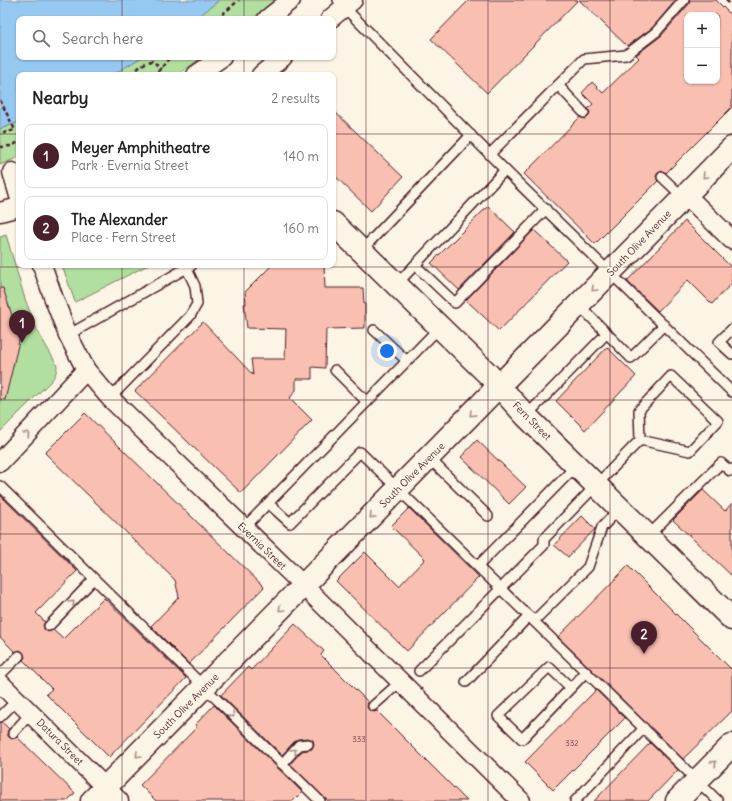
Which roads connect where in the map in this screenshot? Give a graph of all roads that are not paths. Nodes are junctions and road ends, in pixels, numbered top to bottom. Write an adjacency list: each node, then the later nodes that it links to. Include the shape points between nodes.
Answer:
1 (291, 0): 4 (street)
2 (684, 0): 10 (lane, via 656,32 626,55 584,59)
3 (345, 2): 5 (street); 12 (lane)
4 (271, 16)
5 (333, 16)
6 (218, 60): 8 (street)
7 (279, 60): 9 (street)
8 (200, 72)
9 (265, 72)
10 (558, 85): 11 (lane); 14 (lane)
11 (584, 113)
12 (471, 136): 14 (lane); 25 (lane)
13 (732, 148): 19 (street, South Olive Avenue, one-way to 19)
14 (490, 154): 15 (lane)
15 (505, 170): 21 (lane); 26 (lane)
16 (10, 172): 18 (street)
17 (662, 177): 19 (lane)
18 (16, 188)
19 (685, 197): 24 (street); 30 (street, South Olive Avenue)
20 (16, 208): 22 (street)
21 (546, 209): 26 (lane, via 455,303); 30 (lane)
22 (0, 212)
23 (336, 226): 25 (street, Fern Street)
24 (732, 240)
25 (361, 251): 31 (street, Fern Street)
26 (415, 265): 31 (lane)
27 (43, 268): 38 (street, Evernia Street)
28 (187, 268): 38 (lane)
29 (189, 268): 45 (lane, via 197,304 190,316)
30 (611, 272): 32 (street, South Olive Avenue, one-way to 32); 33 (lane)
31 (396, 285): 34 (street, Fern Street)
32 (579, 305): 37 (lane); 43 (street, South Olive Avenue)
33 (664, 325): 37 (lane, via 631,358); 44 (lane)
34 (440, 327): 40 (lane); 43 (street, Fern Street)
35 (732, 329): 39 (lane, via 719,342)
36 (374, 330): 40 (lane)
37 (607, 334): 47 (lane)
38 (68, 335): 41 (street, Evernia Street)
39 (732, 354)
40 (407, 361): 46 (lane)
41 (86, 370): 45 (street, Evernia Street); 50 (street, one-way to 41)
42 (335, 370): 46 (lane)
43 (500, 386): 47 (street, Fern Street); 49 (street, South Olive Avenue, one-way to 49)
44 (732, 392)
45 (110, 398): 59 (street, Evernia Street)
46 (367, 402): 56 (lane)
47 (526, 416): 51 (street, Fern Street)
48 (640, 440): 48 (lane, via 639,410 671,376 718,421 690,451); 54 (lane)
49 (429, 458): 55 (street, South Olive Avenue); 58 (lane)
50 (0, 462)
51 (576, 466): 54 (street, Fern Street); 61 (lane)
52 (732, 469): 60 (lane, via 730,471 721,463)
53 (0, 486): 62 (lane)
54 (597, 486): 57 (street, Fern Street); 64 (lane, via 544,539 544,545)
55 (398, 489): 56 (lane, via 360,452 290,523); 61 (lane); 63 (street, South Olive Avenue, one-way to 63)
56 (268, 503): 59 (lane)
57 (620, 508): 60 (street, Fern Street); 65 (lane, via 602,526 588,567)
58 (488, 516)
59 (244, 528): 63 (street, Evernia Street)
60 (648, 536): 66 (street, Fern Street)
61 (478, 566): 64 (lane)
62 (94, 579): 67 (lane, one-way to 62); 75 (lane)
63 (304, 586): 72 (street, Evernia Street); 75 (street, South Olive Avenue, one-way to 75)
64 (500, 588): 65 (lane); 69 (lane)
65 (531, 618): 70 (lane); 73 (lane)
66 (732, 620)
67 (49, 626)
68 (19, 656): 71 (lane)
69 (419, 671)
70 (586, 672): 76 (lane); 81 (lane)
71 (0, 675)
72 (400, 682): 78 (lane); 89 (street, Evernia Street)
73 (466, 682)
74 (0, 683): 77 (street, Datura Street)
75 (204, 687): 85 (lane, one-way to 85); 87 (street, South Olive Avenue, one-way to 87)
76 (571, 688): 76 (lane, via 522,739 498,716 549,667)
77 (17, 700): 79 (street, Datura Street); 80 (lane)
78 (373, 706)
79 (31, 713): 82 (lane); 87 (street, Datura Street)
80 (0, 717)
81 (644, 728): 86 (lane); 90 (lane)
82 (13, 733)
83 (308, 744): 85 (lane, one-way to 83, via 299,746)
84 (732, 745): 86 (street, one-way to 84)
85 (282, 764): 88 (lane)
86 (698, 780): 91 (street); 92 (lane)
87 (106, 796)
88 (320, 801)
89 (521, 801)
90 (575, 801)
91 (677, 801)
92 (718, 801)

